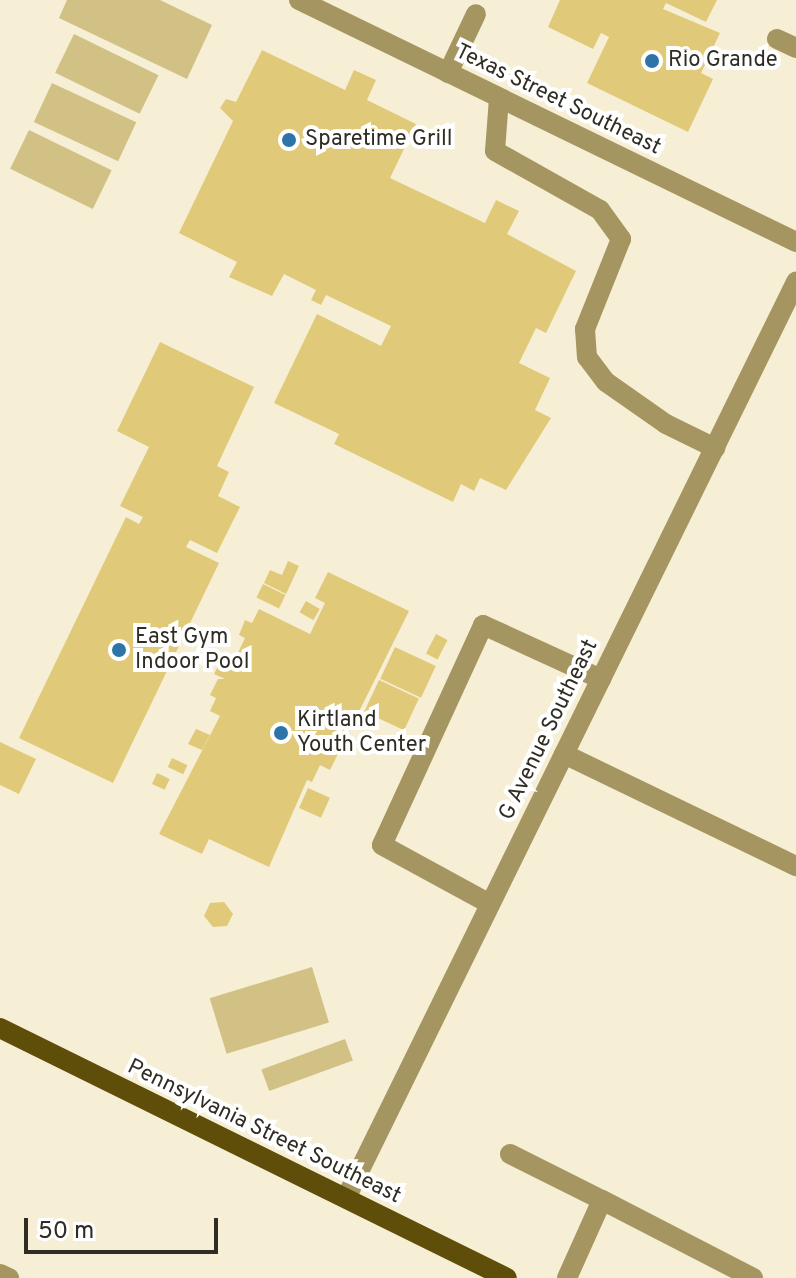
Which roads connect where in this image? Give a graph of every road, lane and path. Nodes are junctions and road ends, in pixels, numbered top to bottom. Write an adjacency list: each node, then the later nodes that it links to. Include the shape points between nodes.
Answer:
1 (299, 0): 3 (street, Texas Street Southeast)
2 (476, 14): 3 (street)
3 (448, 73): 4 (street, Texas Street Southeast)
4 (499, 98): 5 (street, Texas Street Southeast); 7 (street, via 495,151 600,210 621,239 585,329 587,357 606,382 666,424)
5 (796, 242)
6 (796, 282): 7 (street, G Avenue Southeast)
7 (715, 448): 8 (street, G Avenue Southeast)
8 (601, 679): 9 (street, G Avenue Southeast); 11 (street, via 483,625 382,838 385,850)
9 (564, 754): 10 (street); 11 (street, G Avenue Southeast)
10 (796, 866)
11 (490, 904): 14 (street, G Avenue Southeast)
12 (0, 1028): 14 (main road, Pennsylvania Street Southeast)
13 (510, 1154): 15 (street)
14 (346, 1198): 18 (main road, Pennsylvania Street Southeast)
15 (602, 1200): 19 (street); 20 (street)
16 (0, 1274): 17 (street)
17 (9, 1278)
18 (507, 1278)
19 (567, 1278)
20 (753, 1278)

